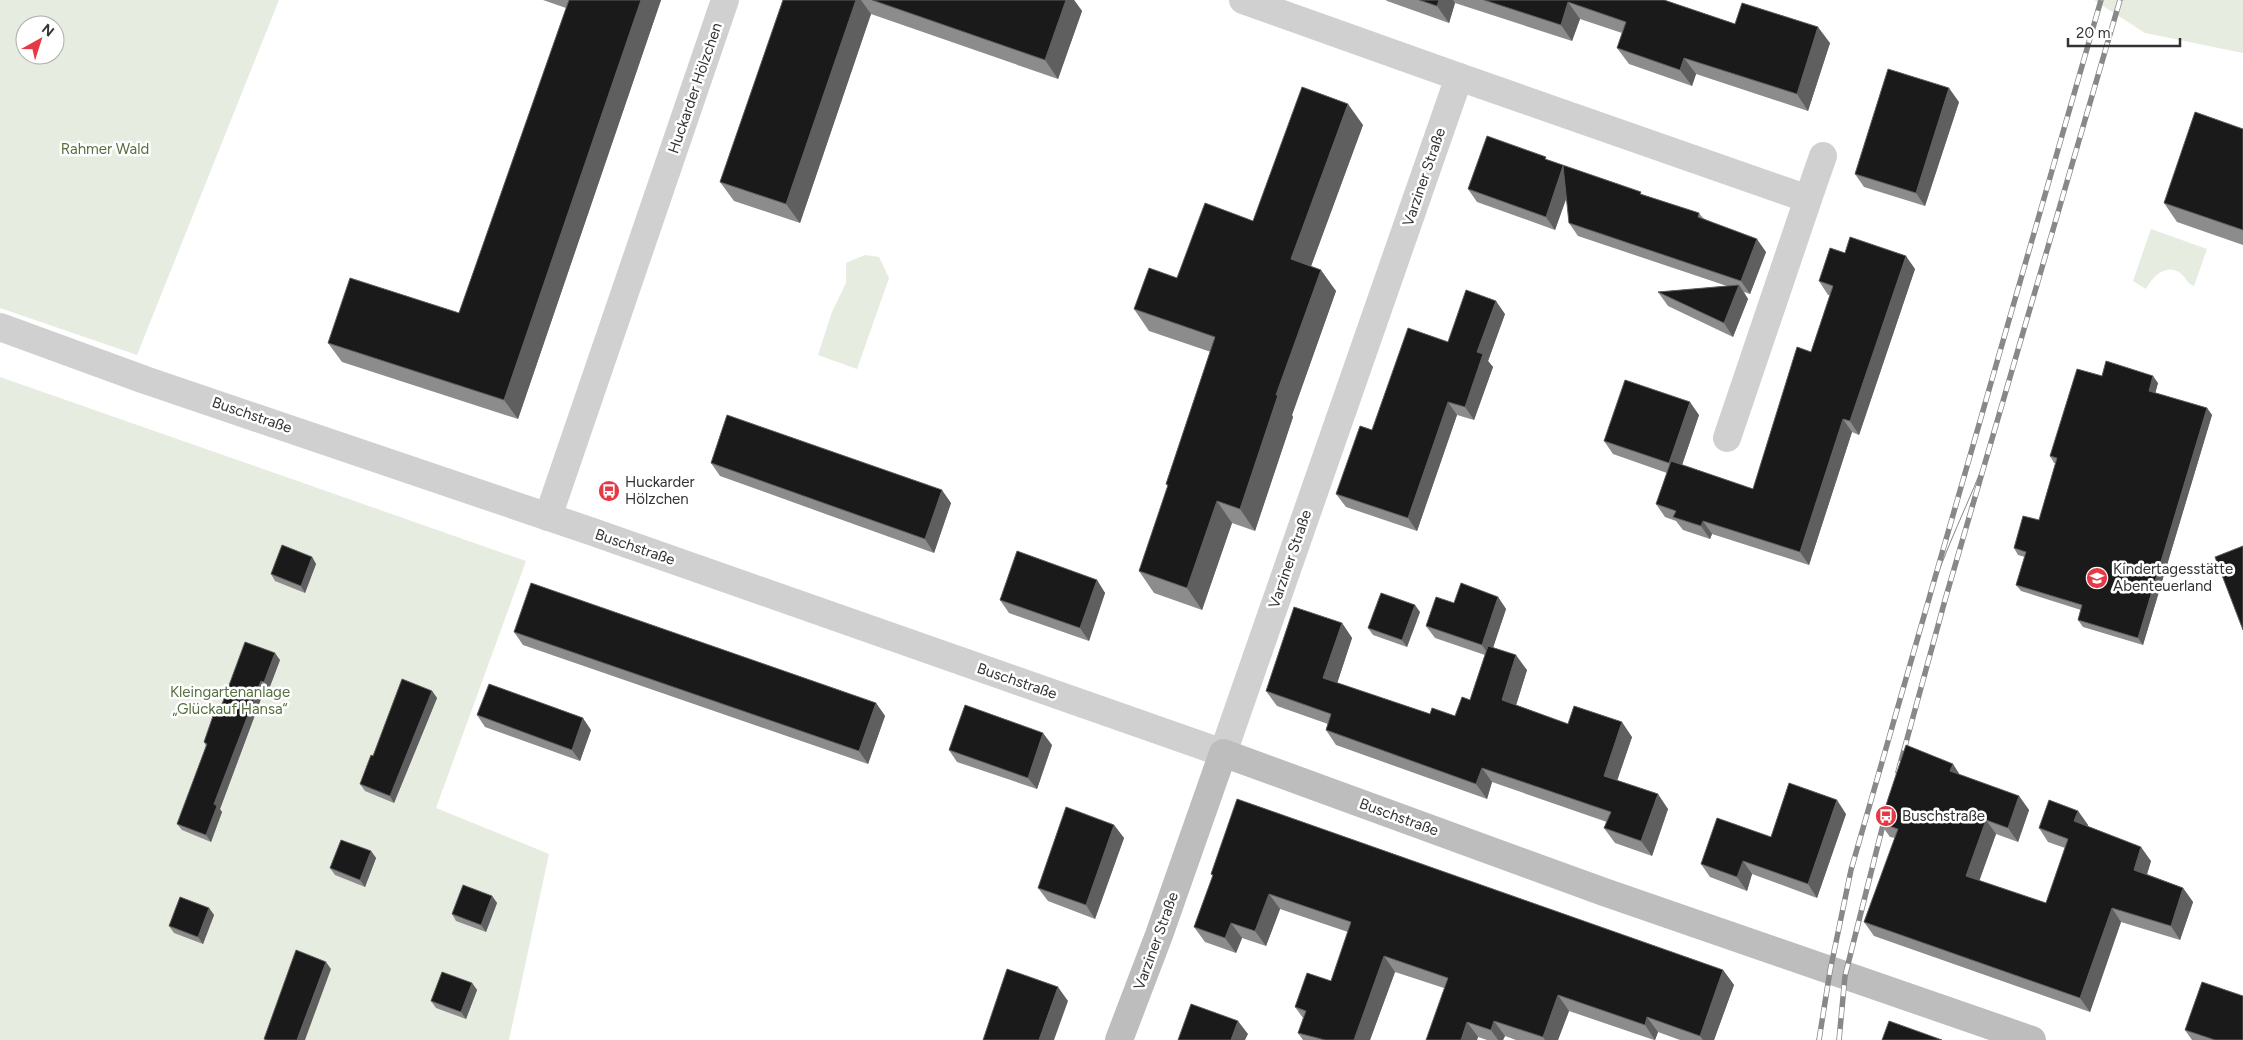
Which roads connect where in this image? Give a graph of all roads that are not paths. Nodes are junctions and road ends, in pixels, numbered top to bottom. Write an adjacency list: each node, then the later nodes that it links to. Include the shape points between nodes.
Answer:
1 (725, 0): 8 (street, Huckarder Hölzchen)
2 (1243, 0): 3 (street)
3 (1459, 77): 5 (street); 9 (street, Varziner Straße)
4 (1823, 156): 5 (street)
5 (1808, 199): 7 (street)
6 (0, 328): 8 (street, Buschstraße)
7 (1727, 438)
8 (548, 517): 9 (street, Buschstraße)
9 (1223, 752): 10 (street, Varziner Straße); 11 (street, Buschstraße, via 1613,895)
10 (1119, 1040)
11 (2032, 1040)

